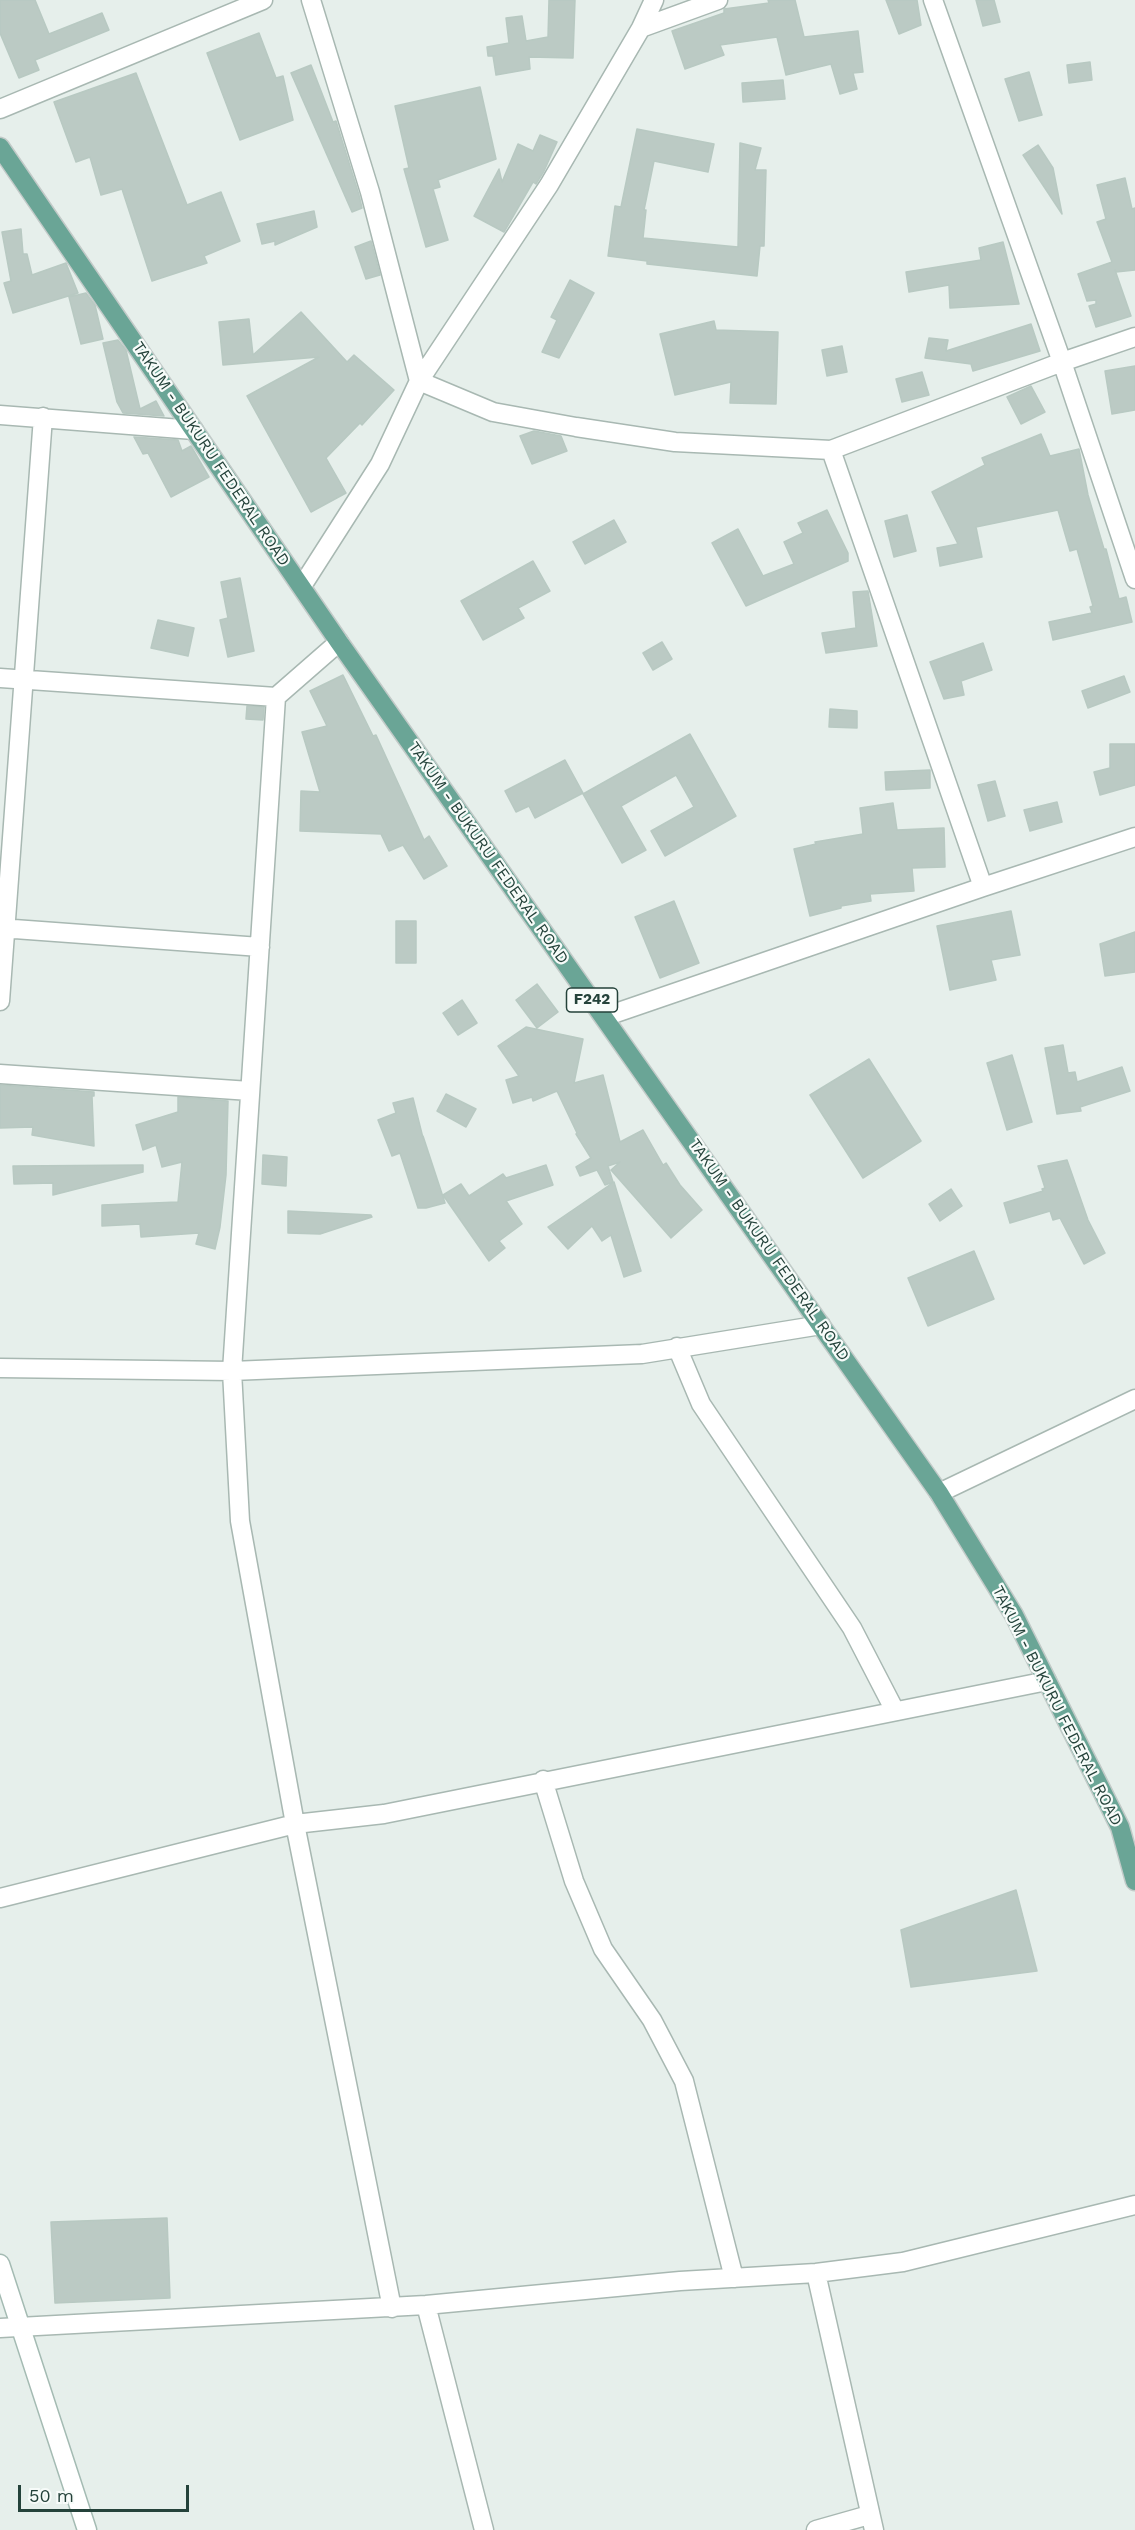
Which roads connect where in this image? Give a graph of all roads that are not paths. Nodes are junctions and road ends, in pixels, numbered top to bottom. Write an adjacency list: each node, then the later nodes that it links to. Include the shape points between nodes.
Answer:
1 (263, 0): 7 (street)
2 (311, 0): 11 (street, via 370,192)
3 (654, 0): 6 (street)
4 (718, 0): 6 (street)
5 (933, 0): 10 (street)
6 (641, 28): 11 (street, via 549,184)
7 (0, 109)
8 (0, 147): 14 (main road, TAKUM - BUKURU FEDERAL ROAD / F242)
9 (1135, 337): 10 (street)
10 (1062, 362): 15 (street); 16 (street)
11 (419, 381): 15 (street, via 493,412 576,427 675,442); 17 (street, via 380,464)
12 (0, 415): 13 (street)
13 (43, 417): 14 (street); 20 (street)
14 (195, 430): 17 (main road, TAKUM - BUKURU FEDERAL ROAD / F242)
15 (831, 450): 23 (street)
16 (1135, 579)
17 (302, 586): 18 (main road, TAKUM - BUKURU FEDERAL ROAD / F242)
18 (339, 642): 21 (street); 27 (main road, TAKUM - BUKURU FEDERAL ROAD / F242)
19 (0, 678): 20 (street)
20 (24, 680): 21 (street); 24 (street)
21 (276, 697): 25 (street)
22 (1135, 837): 23 (street)
23 (983, 886): 27 (street)
24 (3, 929): 25 (street); 26 (street)
25 (260, 947): 29 (street)
26 (0, 1001)
27 (604, 1017): 30 (main road, TAKUM - BUKURU FEDERAL ROAD / F242)
28 (0, 1074): 29 (street)
29 (250, 1091): 33 (street)
30 (821, 1324): 31 (street); 35 (main road, TAKUM - BUKURU FEDERAL ROAD / F242)
31 (677, 1347): 33 (street, via 642,1354); 37 (street, via 700,1404 852,1628)
32 (0, 1368): 33 (street)
33 (232, 1371): 39 (street, via 240,1521)
34 (1135, 1400): 35 (street)
35 (939, 1493): 36 (main road, TAKUM - BUKURU FEDERAL ROAD / F242, via 1014,1616)
36 (1047, 1681): 37 (street); 40 (main road, TAKUM - BUKURU FEDERAL ROAD / F242, via 1120,1827)
37 (895, 1711): 38 (street)
38 (543, 1780): 39 (street, via 384,1814); 45 (street, via 574,1881 603,1949 652,2020 684,2081)
39 (295, 1824): 41 (street); 47 (street)
40 (1135, 1881)
41 (0, 1898)
42 (1135, 2205): 44 (street, via 903,2262)
43 (0, 2264): 48 (street)
44 (816, 2273): 45 (street); 50 (street)
45 (734, 2278): 46 (street)
46 (426, 2305): 47 (street); 52 (street)
47 (392, 2308): 48 (street)
48 (20, 2325): 49 (street); 51 (street)
49 (0, 2328)
50 (871, 2522): 53 (street)
51 (87, 2530)
52 (484, 2530)
53 (816, 2530)

